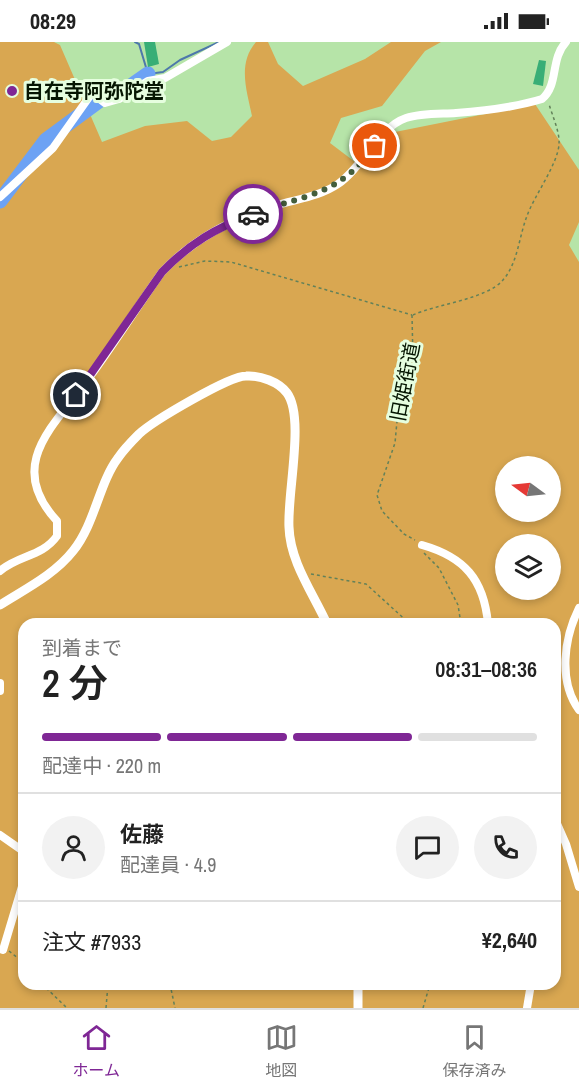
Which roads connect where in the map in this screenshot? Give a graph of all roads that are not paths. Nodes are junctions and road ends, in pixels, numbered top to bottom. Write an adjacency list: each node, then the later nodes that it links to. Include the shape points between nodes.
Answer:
1 (227, 42): 3 (street, via 119,99 105,103 92,93 53,148)
2 (566, 42): 5 (street, via 554,59 547,94 536,100 398,122 338,184 319,194 215,228 176,257 90,378 50,426 39,447 34,469 37,489 45,509 57,520 57,536 43,552)
3 (0, 197)
4 (422, 545): 9 (street, via 444,551 468,569 478,584)
5 (0, 571)
6 (0, 605): 8 (street, via 49,574 73,551 117,459 140,433 227,380 245,376 274,383 287,393 296,418 289,530 293,552)
7 (579, 608): 12 (street, via 567,645 565,668)
8 (324, 618)
9 (486, 618)
10 (0, 683): 11 (street)
11 (0, 691)
12 (579, 710)
13 (561, 833): 16 (street)
14 (0, 835): 15 (street)
15 (18, 848)
16 (579, 887)
17 (18, 900): 18 (street)
18 (3, 950)
19 (358, 990): 21 (street)
20 (530, 990): 22 (street)
21 (358, 1008)
22 (527, 1008)

